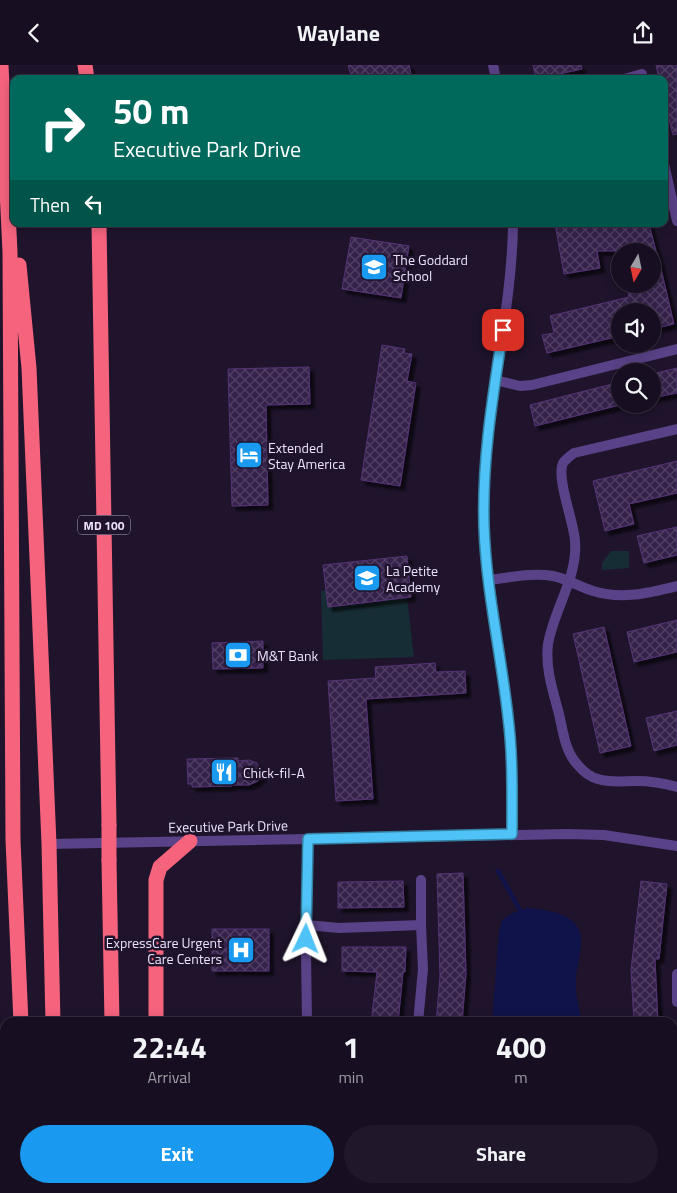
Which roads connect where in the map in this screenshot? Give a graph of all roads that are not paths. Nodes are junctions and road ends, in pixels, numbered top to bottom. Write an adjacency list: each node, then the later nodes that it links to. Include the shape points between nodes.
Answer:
1 (1, 65): 2 (highway)
2 (5, 136): 3 (highway); 26 (highway, via 12,368 13,840)
3 (10, 179)
4 (668, 182): 5 (street)
5 (677, 221)
6 (15, 227): 19 (highway, via 29,369)
7 (99, 227): 28 (highway, MD 100, bridge)
8 (513, 227): 10 (street, via 510,279)
9 (677, 349): 10 (street, via 532,385)
10 (495, 381): 12 (street, via 488,423 484,486)
11 (677, 429): 13 (street, via 574,453 563,464 561,479 575,541 575,558)
12 (488, 580): 13 (street, via 537,575 554,576); 16 (street, via 509,725)
13 (568, 582): 14 (street, via 616,596 641,595); 15 (street, via 547,657 548,673 567,746 575,762 597,779)
14 (677, 586)
15 (677, 787)
16 (512, 834): 17 (street, Executive Park Drive); 20 (street, Executive Park Drive, via 604,835)
17 (308, 839): 18 (street, Executive Park Drive); 22 (street)
18 (190, 841): 19 (street, Executive Park Drive); 29 (highway, via 160,867 156,880)
19 (49, 844): 27 (highway)
20 (677, 846)
21 (421, 880): 23 (street)
22 (307, 925): 23 (street, via 339,928); 30 (street)
23 (421, 925): 31 (street, via 423,969)
24 (677, 974): 25 (street)
25 (677, 1002)
26 (21, 1017)
27 (53, 1017)
28 (112, 1017)
29 (156, 1017)
30 (307, 1017)
31 (419, 1017)

